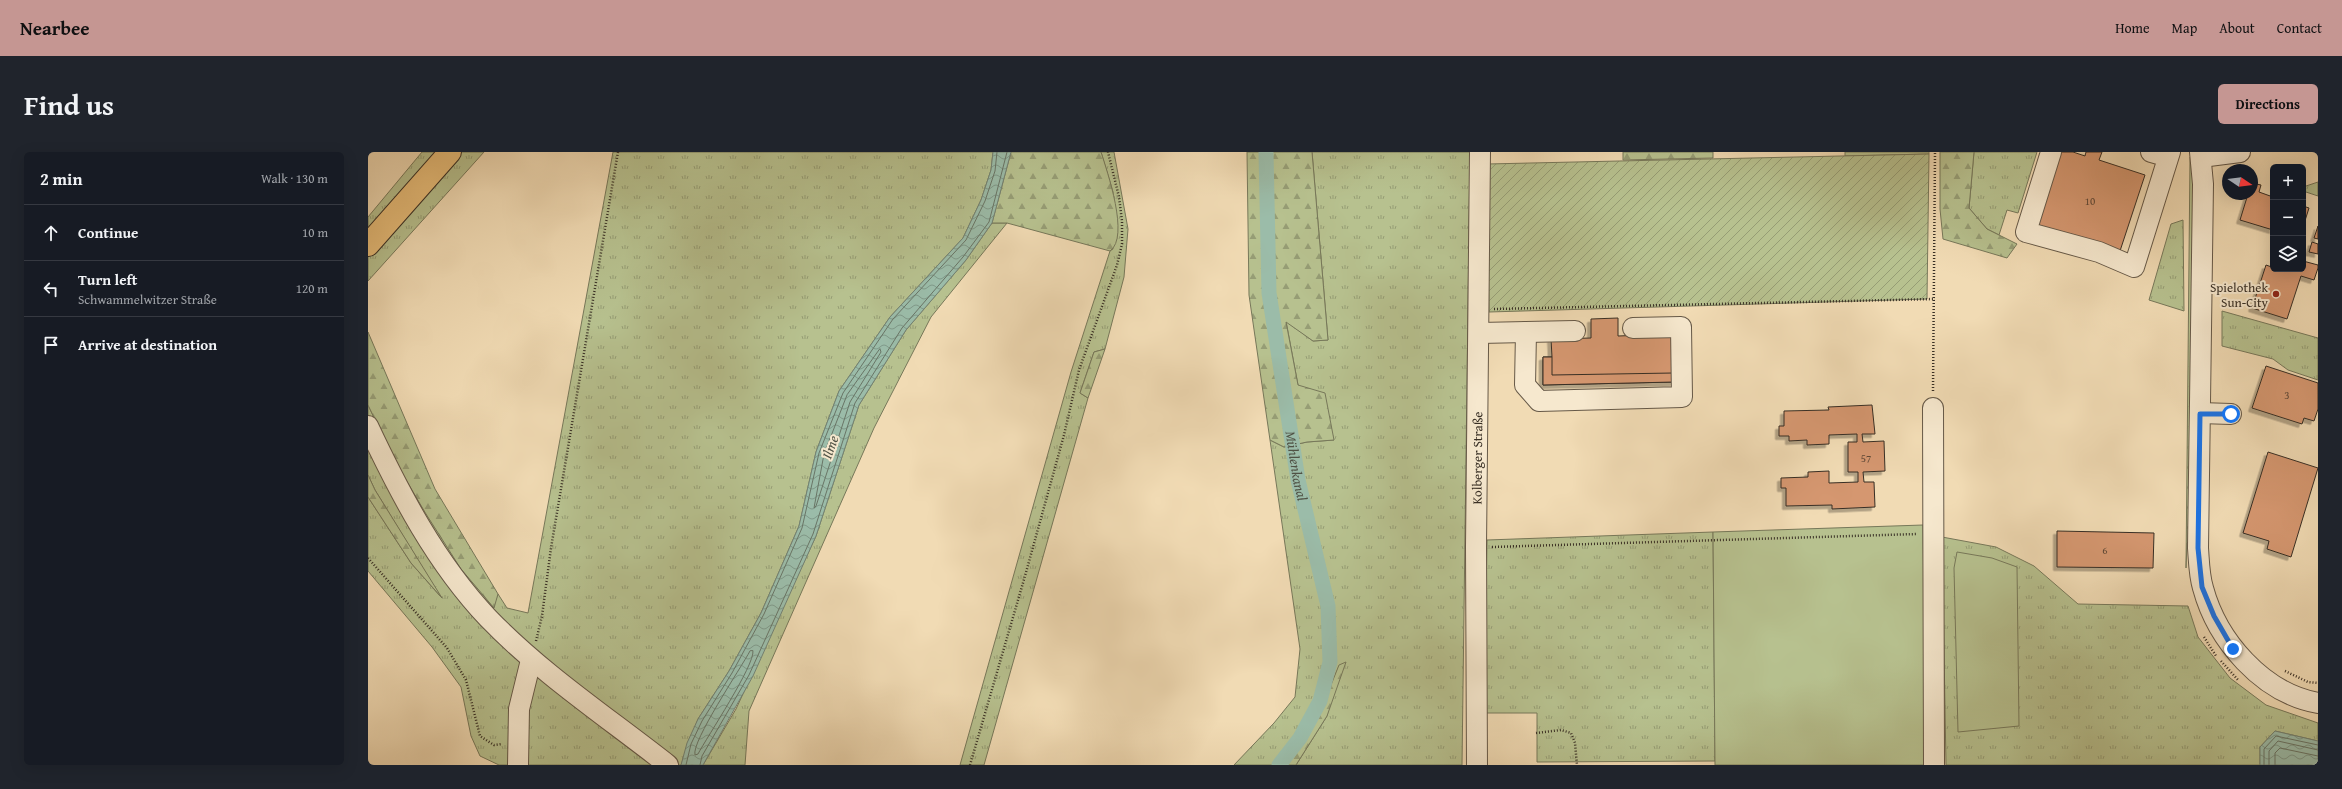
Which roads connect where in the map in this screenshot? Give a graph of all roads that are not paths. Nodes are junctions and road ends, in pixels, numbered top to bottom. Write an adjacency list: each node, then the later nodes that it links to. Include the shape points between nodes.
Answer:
1 (450, 152): 8 (main road)
2 (1480, 152): 12 (street, Kolberger Straße)
3 (2051, 152): 5 (street, via 2026,232 2098,252 2134,267)
4 (2151, 152): 5 (street)
5 (2169, 152)
6 (2240, 152): 7 (street)
7 (2201, 154): 14 (street)
8 (368, 245)
9 (1633, 328): 11 (street, via 1681,327 1682,397 1539,400 1524,385)
10 (1575, 331): 11 (street)
11 (1526, 332): 12 (street)
12 (1480, 333): 21 (street, Kolberger Straße, via 1476,548)
13 (1933, 408): 22 (street)
14 (2200, 414): 15 (street); 18 (street, via 2198,548 2202,587 2214,616 2233,649 2261,676 2285,691)
15 (2231, 414)
16 (368, 426): 17 (street, via 392,477 435,552 487,617)
17 (532, 660): 19 (street, via 519,709); 20 (street)
18 (2318, 703)
19 (518, 765)
20 (668, 765)
21 (1477, 765)
22 (1934, 765)

